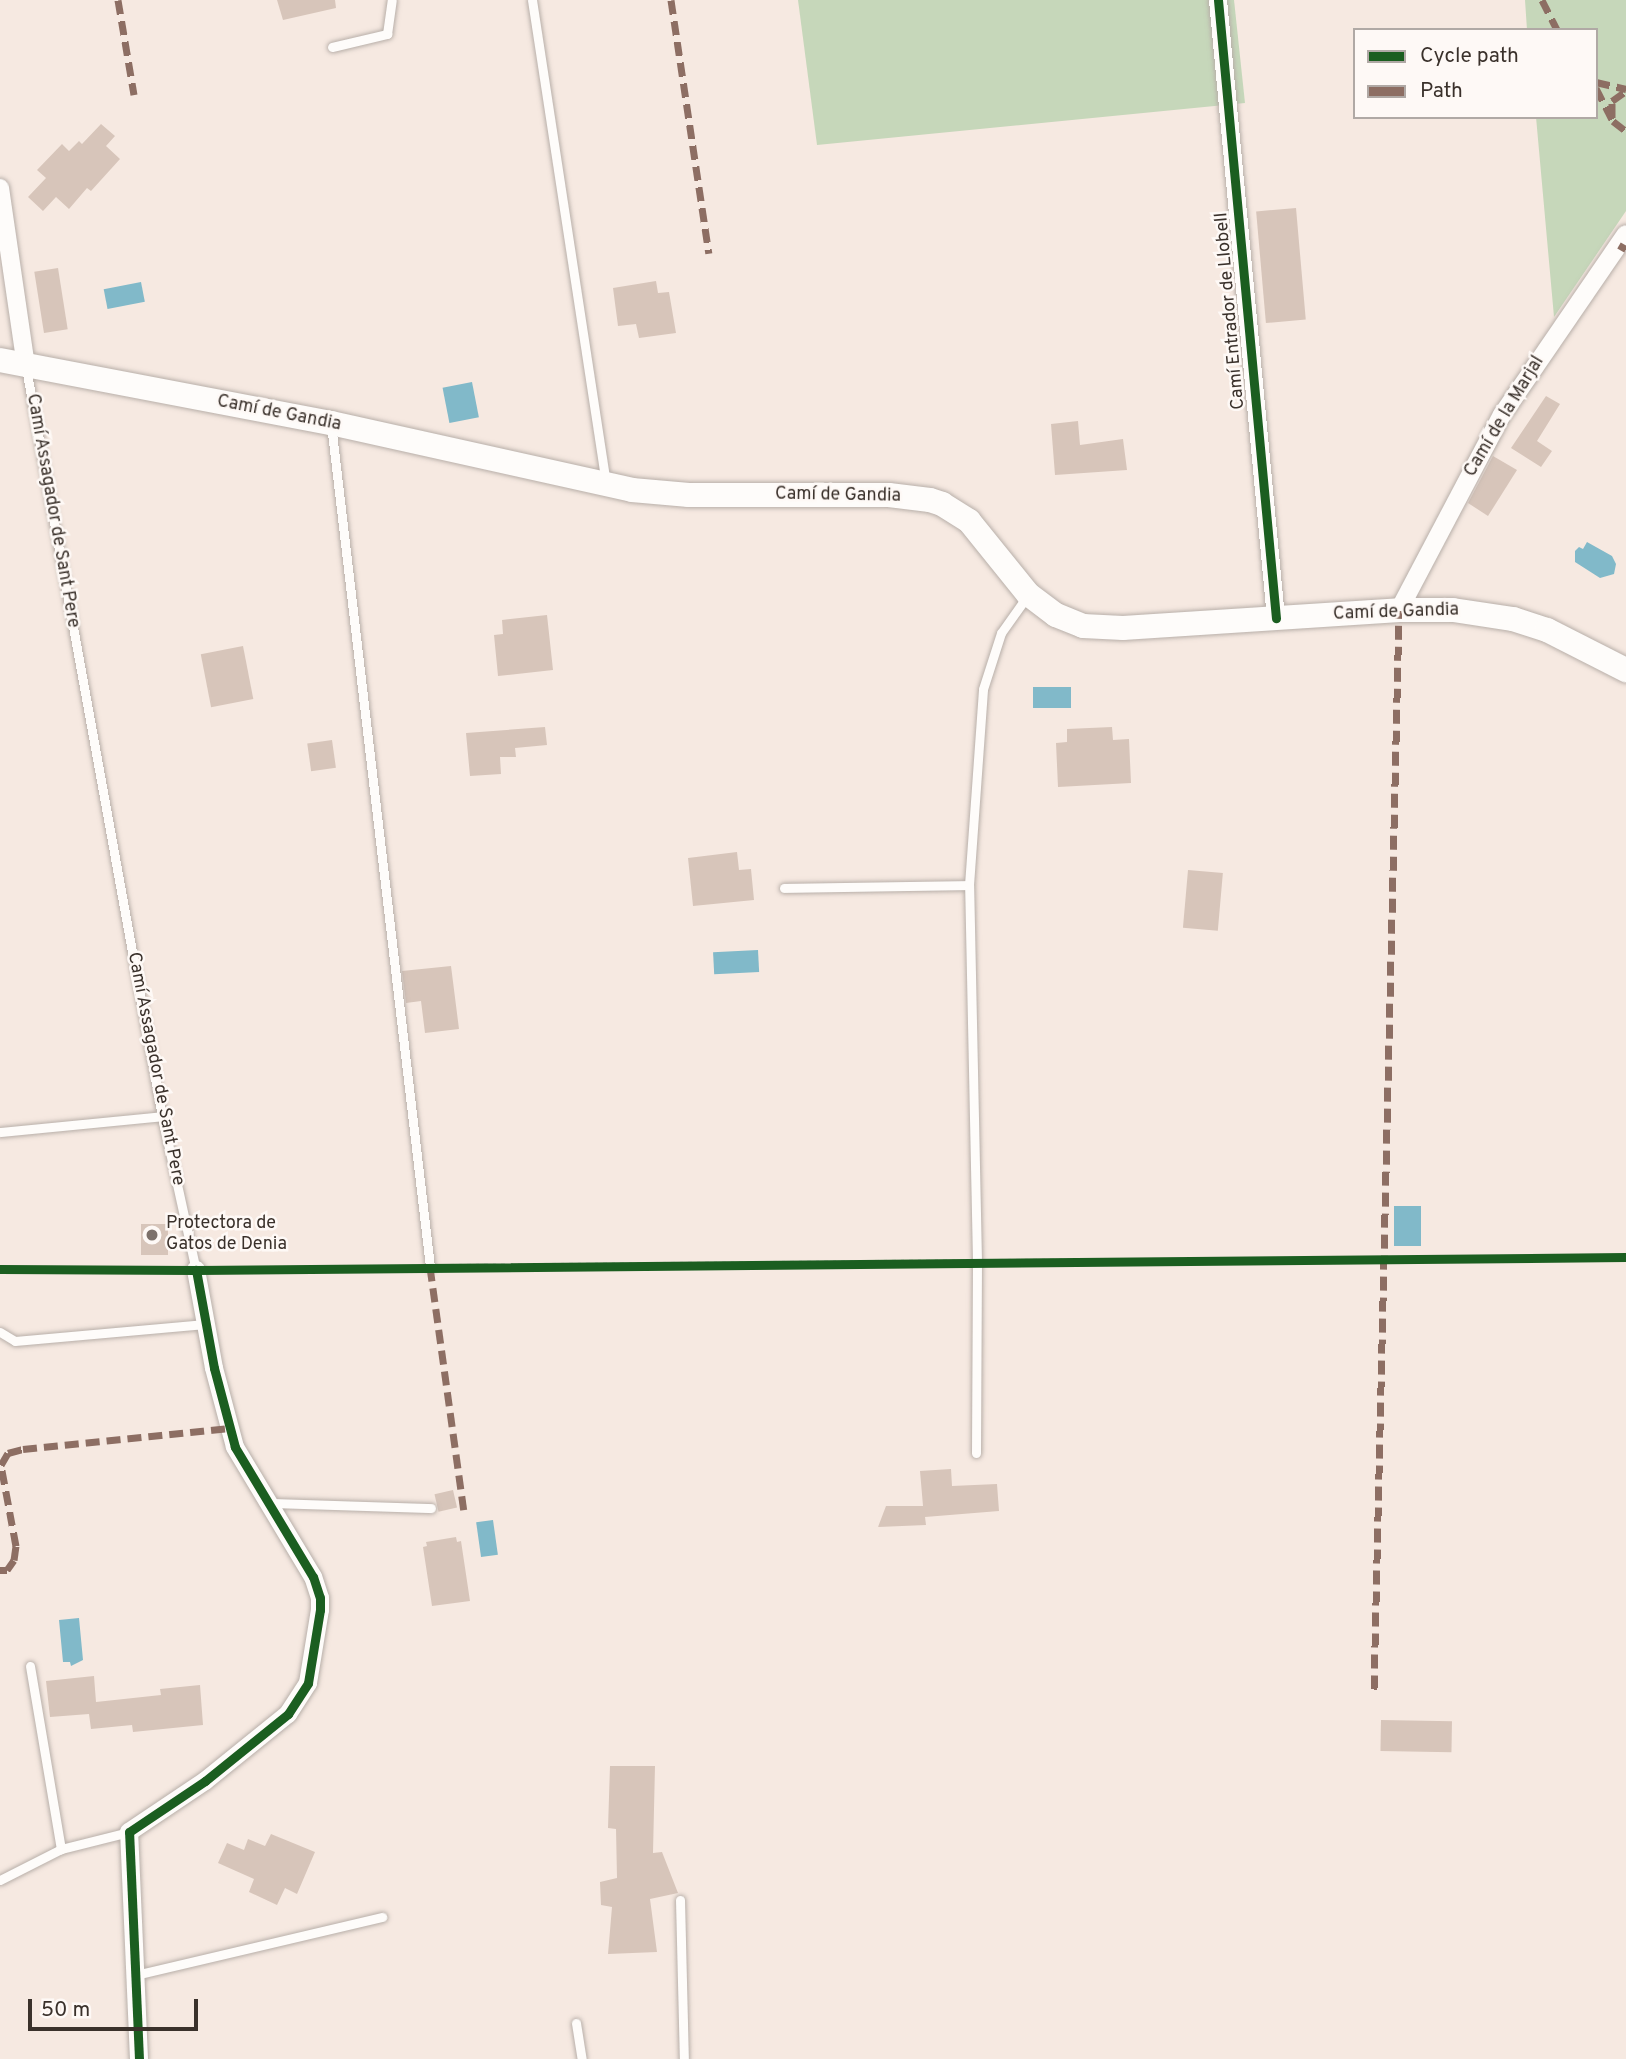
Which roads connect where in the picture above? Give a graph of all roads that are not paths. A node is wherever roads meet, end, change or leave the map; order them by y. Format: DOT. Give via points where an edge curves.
graph roads {
  1 [pos="392,0"];
  2 [pos="532,0"];
  3 [pos="1218,0"];
  4 [pos="332,47"];
  5 [pos="0,188"];
  6 [pos="1626,234"];
  7 [pos="0,360"];
  8 [pos="26,366"];
  9 [pos="331,424"];
  10 [pos="607,484"];
  11 [pos="1028,594"];
  12 [pos="1399,610"];
  13 [pos="1276,618"];
  14 [pos="1626,670"];
  15 [pos="970,885"];
  16 [pos="784,888"];
  17 [pos="162,1116"];
  18 [pos="0,1132"];
  19 [pos="430,1266"];
  20 [pos="196,1270"];
  21 [pos="205,1324"];
  22 [pos="0,1332"];
  23 [pos="976,1453"];
  24 [pos="269,1503"];
  25 [pos="431,1508"];
  26 [pos="30,1666"];
  27 [pos="129,1832"];
  28 [pos="61,1849"];
  29 [pos="0,1880"];
  30 [pos="681,1900"];
  31 [pos="382,1917"];
  32 [pos="135,1975"];
  33 [pos="576,2023"];
  34 [pos="139,2059"];
  35 [pos="582,2059"];
  36 [pos="684,2059"];
  1 -- 4 [label="lane" via="387,34"];
  2 -- 10 [label="lane"];
  3 -- 13 [label="street, Camí Entrador de Llobell"];
  5 -- 8 [label="street"];
  6 -- 12 [label="street, Camí de la Marjal" via="1516,391"];
  7 -- 8 [label="main road, Camí de Gandia"];
  8 -- 9 [label="main road, Camí de Gandia"];
  8 -- 17 [label="lane, Camí Assagador de Sant Pere"];
  9 -- 10 [label="main road, Camí de Gandia"];
  9 -- 19 [label="lane"];
  10 -- 11 [label="main road, Camí de Gandia" via="689,495 889,495 930,500 969,521"];
  11 -- 13 [label="main road, Camí de Gandia" via="1056,615 1097,628"];
  11 -- 15 [label="lane" via="1001,633 983,689"];
  12 -- 13 [label="main road, Camí de Gandia"];
  12 -- 14 [label="main road, Camí de Gandia" via="1453,610 1513,619 1548,630"];
  15 -- 16 [label="lane"];
  15 -- 23 [label="lane"];
  17 -- 18 [label="lane"];
  17 -- 20 [label="lane, Camí Assagador de Sant Pere"];
  20 -- 21 [label="street, Camí Assagador de Sant Pere"];
  21 -- 22 [label="lane" via="15,1340"];
  21 -- 24 [label="street, Camí Assagador de Sant Pere" via="235,1447"];
  24 -- 25 [label="lane"];
  24 -- 27 [label="street, Camí Assagador de Sant Pere" via="313,1577 320,1598 308,1683 288,1714 205,1781"];
  26 -- 28 [label="lane"];
  27 -- 28 [label="lane"];
  27 -- 32 [label="street"];
  28 -- 29 [label="lane"];
  30 -- 36 [label="lane"];
  31 -- 32 [label="lane"];
  32 -- 34 [label="street"];
  33 -- 35 [label="lane"];
}
